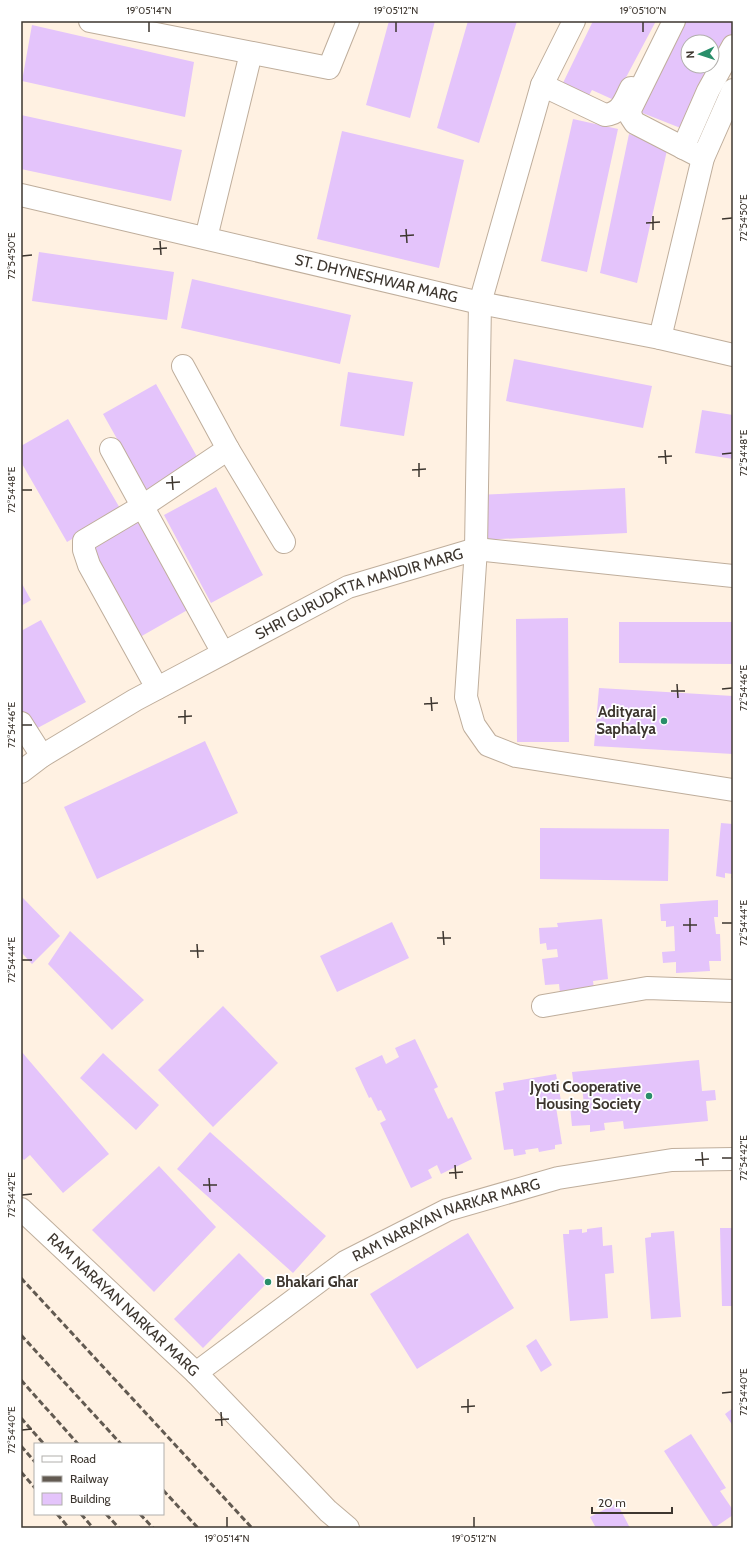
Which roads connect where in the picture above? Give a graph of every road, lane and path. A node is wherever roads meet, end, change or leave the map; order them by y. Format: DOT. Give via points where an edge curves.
graph roads {
  1 [pos="90,21"];
  2 [pos="348,21"];
  3 [pos="574,21"];
  4 [pos="590,21"];
  5 [pos="666,21"];
  6 [pos="674,21"];
  7 [pos="145,26"];
  8 [pos="733,46"];
  9 [pos="251,53"];
  10 [pos="548,88"];
  11 [pos="733,90"];
  12 [pos="684,148"];
  13 [pos="703,158"];
  14 [pos="21,195"];
  15 [pos="206,238"];
  16 [pos="480,303"];
  17 [pos="660,338"];
  18 [pos="733,355"];
  19 [pos="183,366"];
  20 [pos="111,449"];
  21 [pos="228,449"];
  22 [pos="143,506"];
  23 [pos="284,542"];
  24 [pos="476,549"];
  25 [pos="733,576"];
  26 [pos="223,653"];
  27 [pos="157,688"];
  28 [pos="21,723"];
  29 [pos="42,756"];
  30 [pos="21,772"];
  31 [pos="733,790"];
  32 [pos="733,991"];
  33 [pos="543,1006"];
  34 [pos="733,1160"];
  35 [pos="21,1209"];
  36 [pos="196,1373"];
  37 [pos="348,1528"];
  1 -- 7 [label="street"];
  2 -- 9 [label="street" via="329,68"];
  3 -- 10 [label="street"];
  4 -- 10 [label="street"];
  5 -- 10 [label="street" via="618,111 613,114 605,115"];
  6 -- 12 [label="street" via="630,110 635,123"];
  7 -- 9 [label="street"];
  8 -- 12 [label="street" via="708,91"];
  9 -- 15 [label="street"];
  10 -- 16 [label="street"];
  11 -- 13 [label="street"];
  12 -- 13 [label="street"];
  13 -- 17 [label="street"];
  14 -- 15 [label="street, ST. DHYNESHWAR MARG"];
  15 -- 16 [label="street, ST. DHYNESHWAR MARG"];
  16 -- 17 [label="street, ST. DHYNESHWAR MARG"];
  16 -- 24 [label="street"];
  17 -- 18 [label="street, ST. DHYNESHWAR MARG"];
  19 -- 21 [label="street"];
  20 -- 22 [label="street"];
  21 -- 22 [label="street"];
  21 -- 23 [label="street"];
  22 -- 26 [label="street"];
  22 -- 27 [label="street" via="84,542 84,550 89,565"];
  24 -- 25 [label="street, SHRI GURUDATTA MANDIR MARG"];
  24 -- 26 [label="street, SHRI GURUDATTA MANDIR MARG" via="348,587"];
  24 -- 31 [label="street" via="466,697 474,725 488,745 516,756"];
  26 -- 27 [label="street, SHRI GURUDATTA MANDIR MARG"];
  27 -- 29 [label="street, SHRI GURUDATTA MANDIR MARG"];
  28 -- 29 [label="street"];
  29 -- 30 [label="street, SHRI GURUDATTA MANDIR MARG"];
  32 -- 33 [label="street" via="647,988"];
  34 -- 36 [label="street, RAM NARAYAN NARKAR MARG" via="672,1160 558,1178 447,1210 345,1262"];
  35 -- 36 [label="street, RAM NARAYAN NARKAR MARG"];
  36 -- 37 [label="street" via="328,1511"];
}
